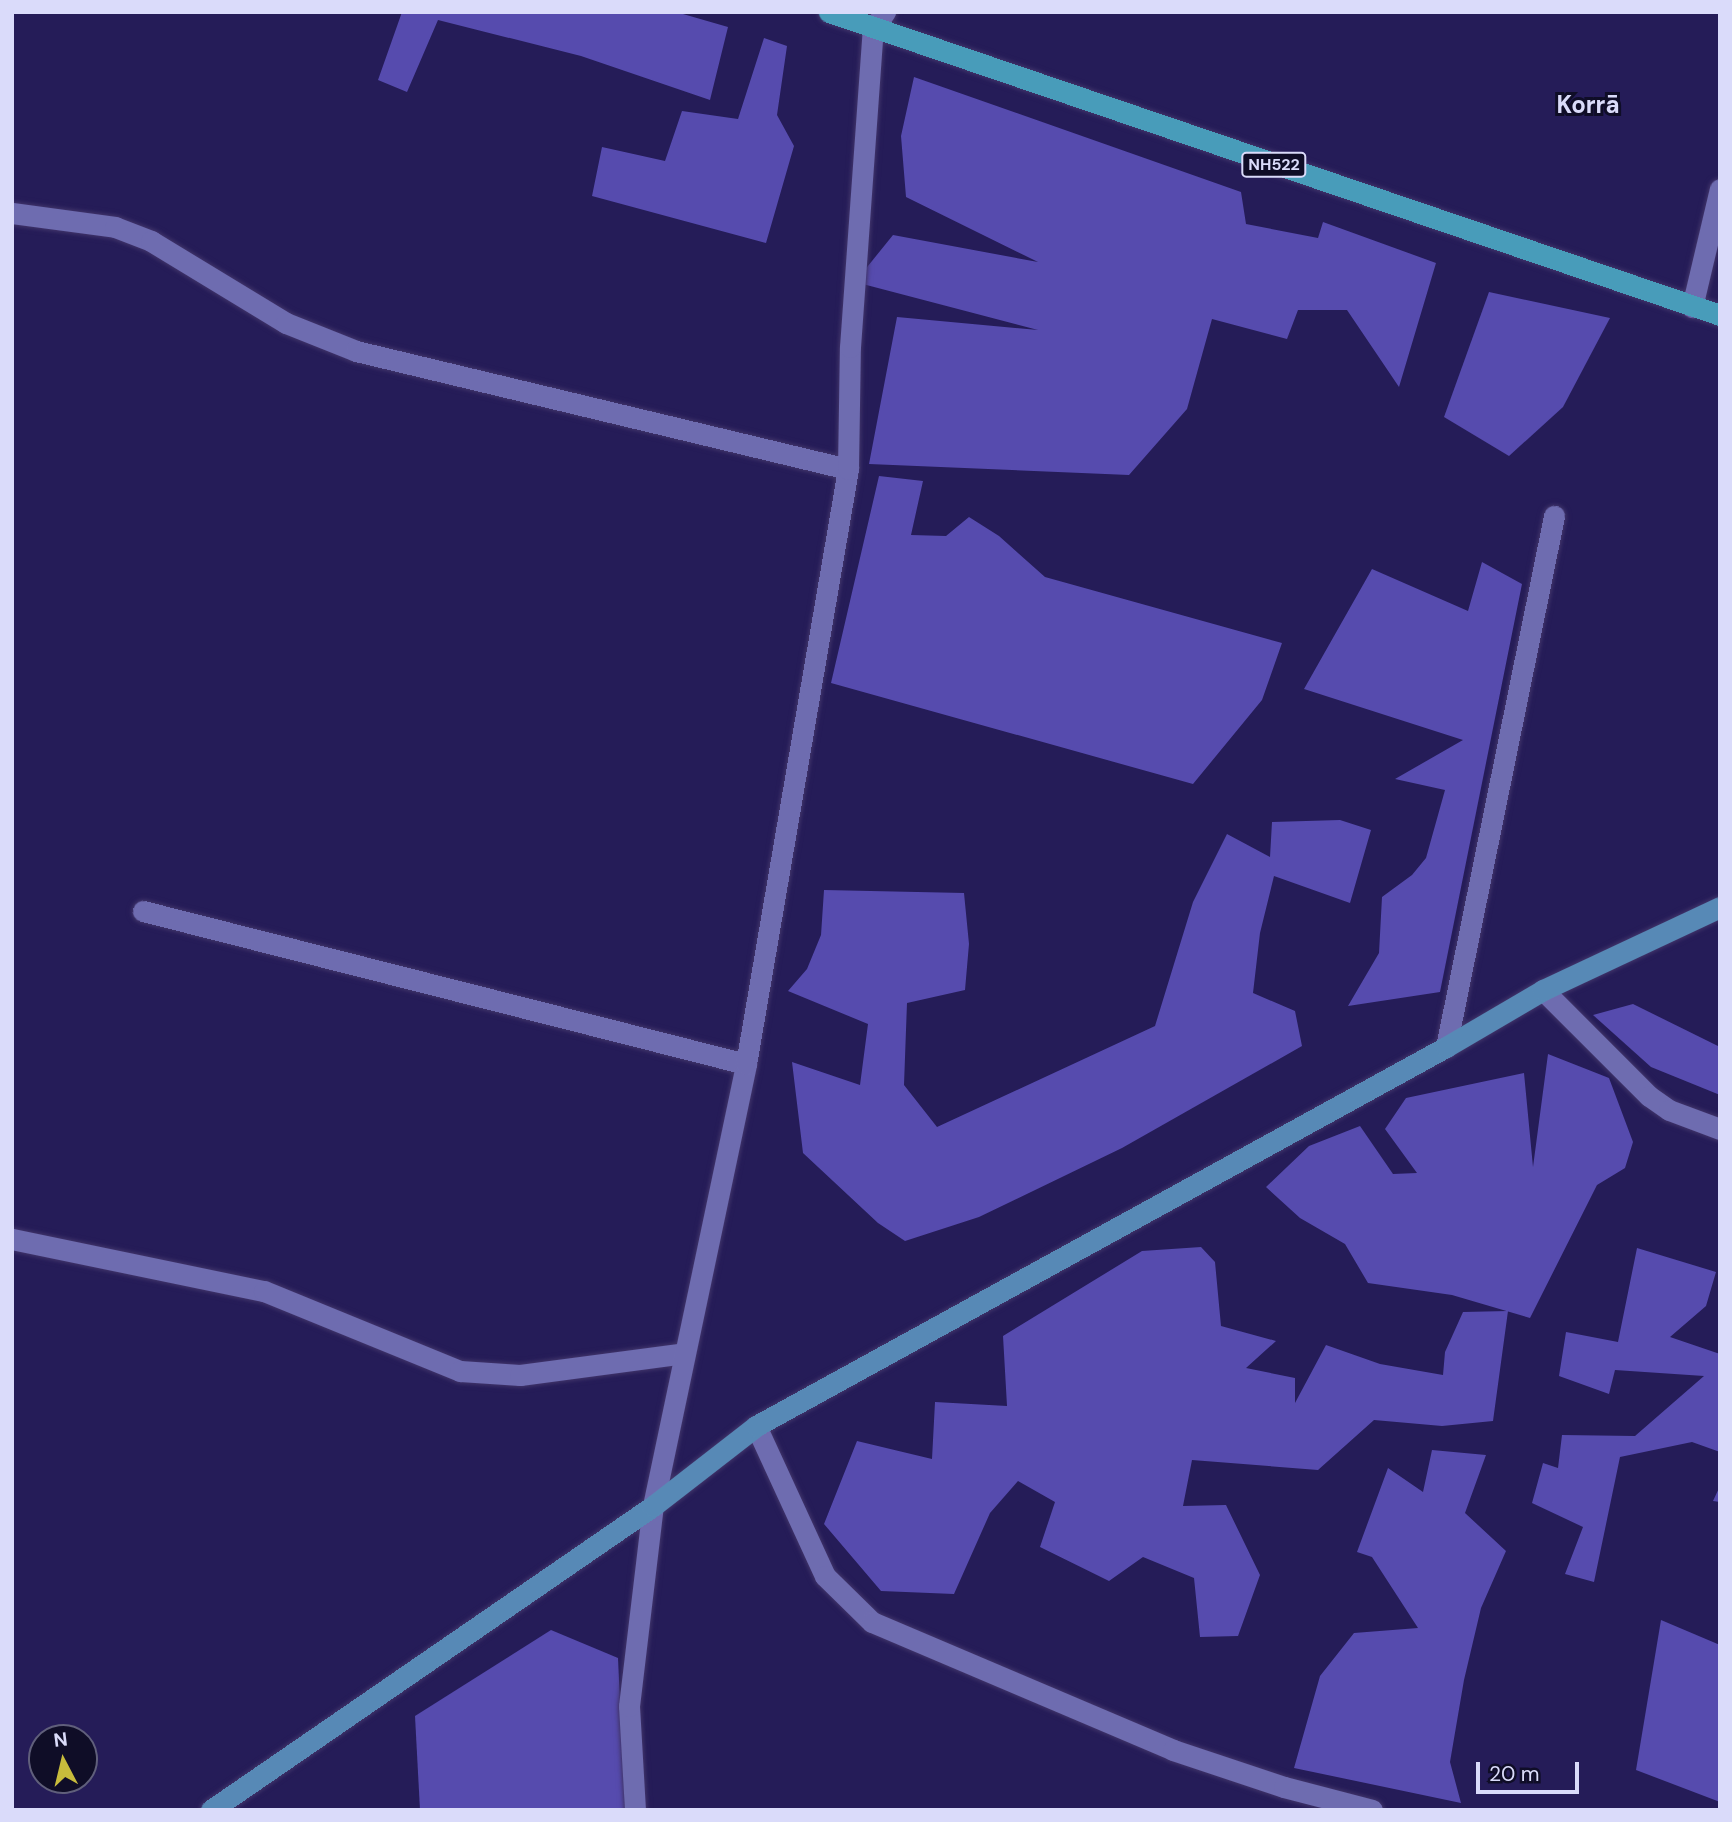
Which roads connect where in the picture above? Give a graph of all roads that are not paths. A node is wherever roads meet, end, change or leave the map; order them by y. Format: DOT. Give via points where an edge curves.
graph roads {
  1 [pos="829,12"];
  2 [pos="879,21"];
  3 [pos="1720,189"];
  4 [pos="12,214"];
  5 [pos="1692,307"];
  6 [pos="1720,315"];
  7 [pos="848,469"];
  8 [pos="1554,516"];
  9 [pos="1720,907"];
  10 [pos="143,911"];
  11 [pos="1543,990"];
  12 [pos="1446,1047"];
  13 [pos="746,1064"];
  14 [pos="1720,1129"];
  15 [pos="12,1239"];
  16 [pos="685,1353"];
  17 [pos="756,1426"];
  18 [pos="653,1506"];
  19 [pos="211,1810"];
  20 [pos="635,1810"];
  21 [pos="1373,1810"];
  1 -- 2 [label="highway, NH522"];
  2 -- 5 [label="highway, NH522"];
  2 -- 7 [label="street" via="850,346"];
  3 -- 5 [label="street"];
  4 -- 7 [label="street" via="115,227 151,241 286,323 356,351"];
  5 -- 6 [label="highway, NH522"];
  7 -- 13 [label="street"];
  8 -- 12 [label="street"];
  9 -- 11 [label="main road"];
  10 -- 13 [label="street"];
  11 -- 12 [label="main road"];
  11 -- 14 [label="street" via="1649,1096"];
  12 -- 17 [label="main road"];
  13 -- 16 [label="street"];
  15 -- 16 [label="street" via="264,1291 460,1371 520,1375"];
  16 -- 18 [label="street"];
  17 -- 18 [label="main road"];
  17 -- 21 [label="street" via="825,1576 872,1622 1173,1750 1284,1787"];
  18 -- 19 [label="main road"];
  18 -- 20 [label="street" via="630,1678"];
}
